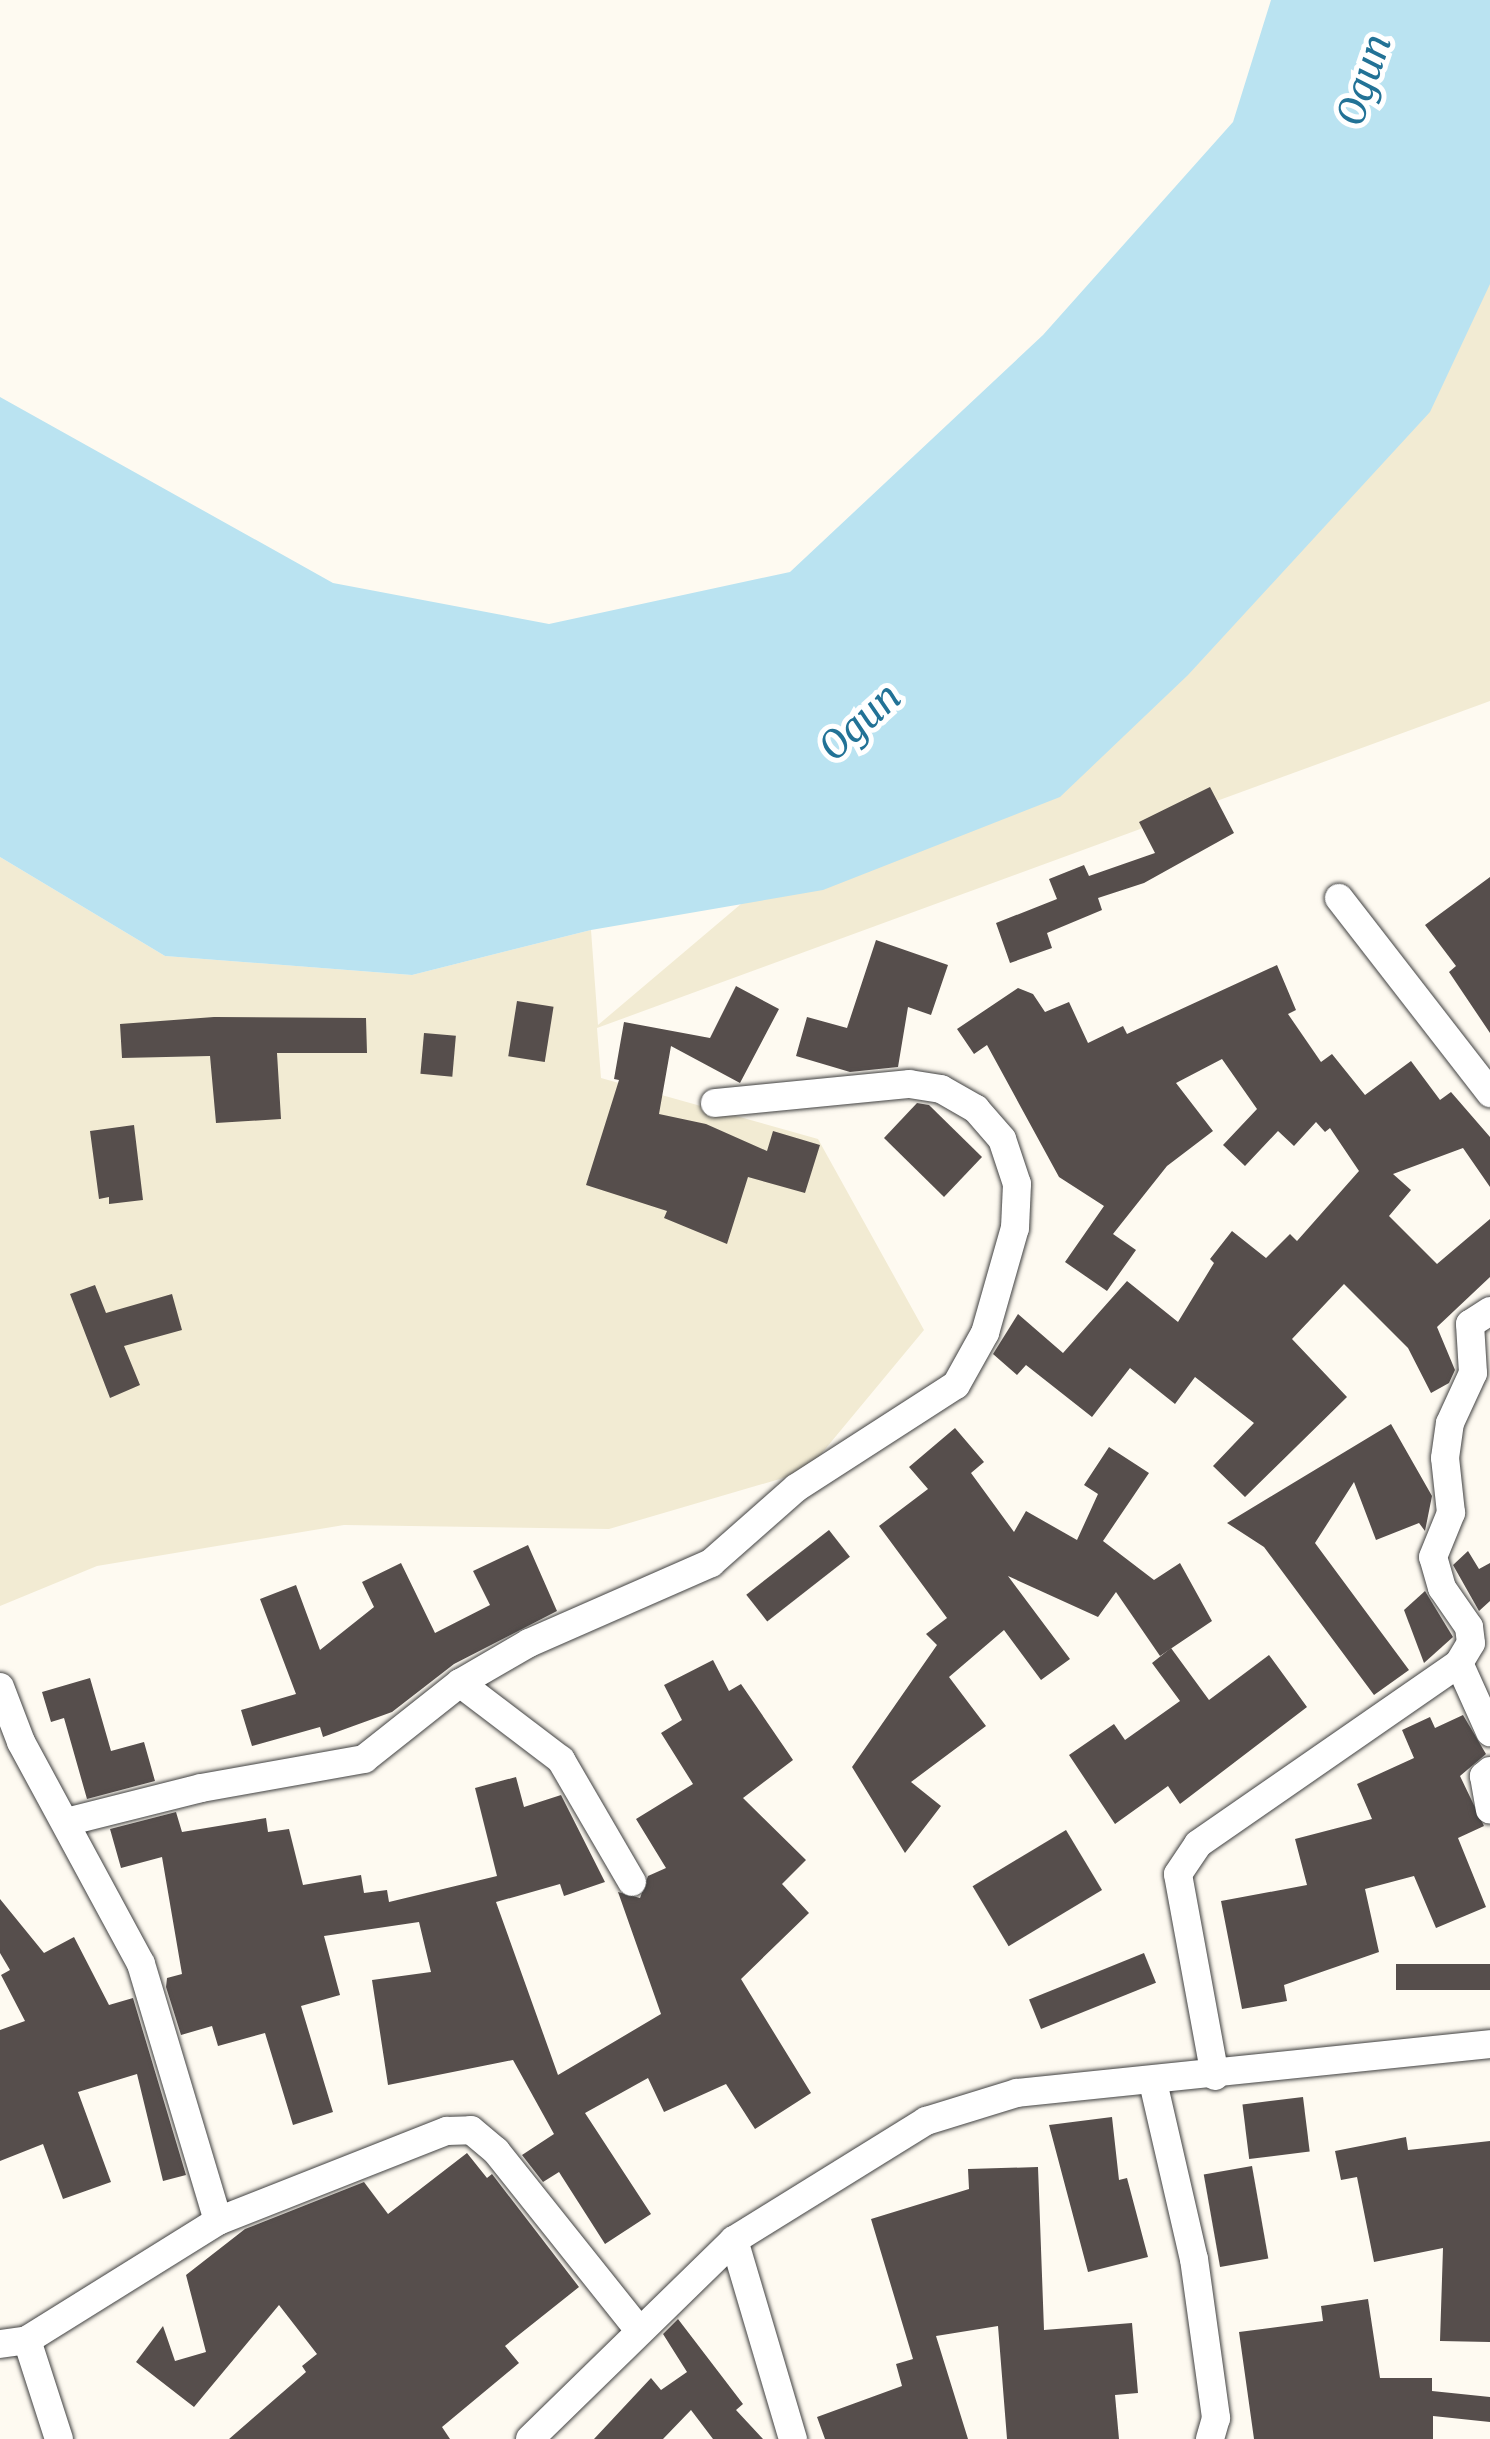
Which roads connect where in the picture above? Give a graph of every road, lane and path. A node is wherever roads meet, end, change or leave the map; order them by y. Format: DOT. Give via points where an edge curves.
graph roads {
  1 [pos="1339,898"];
  2 [pos="1490,1093"];
  3 [pos="715,1103"];
  4 [pos="1490,1311"];
  5 [pos="1459,1663"];
  6 [pos="460,1683"];
  7 [pos="0,1688"];
  8 [pos="1490,1732"];
  9 [pos="1490,1771"];
  10 [pos="1490,1809"];
  11 [pos="66,1822"];
  12 [pos="632,1882"];
  13 [pos="1490,2044"];
  14 [pos="1215,2076"];
  15 [pos="1153,2082"];
  16 [pos="218,2222"];
  17 [pos="734,2240"];
  18 [pos="638,2329"];
  19 [pos="14,2342"];
  20 [pos="59,2439"];
  21 [pos="530,2439"];
  22 [pos="793,2439"];
  23 [pos="1210,2439"];
  1 -- 2 [label="street"];
  3 -- 6 [label="street" via="909,1084 942,1089 976,1109 1002,1138 1017,1184 1015,1228 985,1334 956,1385 796,1488 711,1563 600,1608"];
  4 -- 5 [label="street" via="1470,1324 1473,1373 1450,1423 1445,1458 1451,1513 1433,1557 1442,1588 1470,1628"];
  5 -- 8 [label="street"];
  5 -- 14 [label="street" via="1186,1858 1180,1892"];
  6 -- 11 [label="street" via="364,1759 201,1788"];
  6 -- 12 [label="street" via="561,1760"];
  7 -- 11 [label="street" via="20,1742"];
  9 -- 10 [label="street" via="1484,1776"];
  11 -- 16 [label="street" via="154,1996"];
  13 -- 14 [label="street"];
  14 -- 15 [label="street"];
  15 -- 17 [label="street" via="1018,2093 926,2121"];
  15 -- 23 [label="street" via="1194,2259 1216,2418"];
  16 -- 18 [label="street" via="408,2142 471,2130 496,2151"];
  16 -- 19 [label="street"];
  17 -- 18 [label="street"];
  17 -- 22 [label="street"];
  18 -- 21 [label="street"];
  19 -- 20 [label="street"];
}
